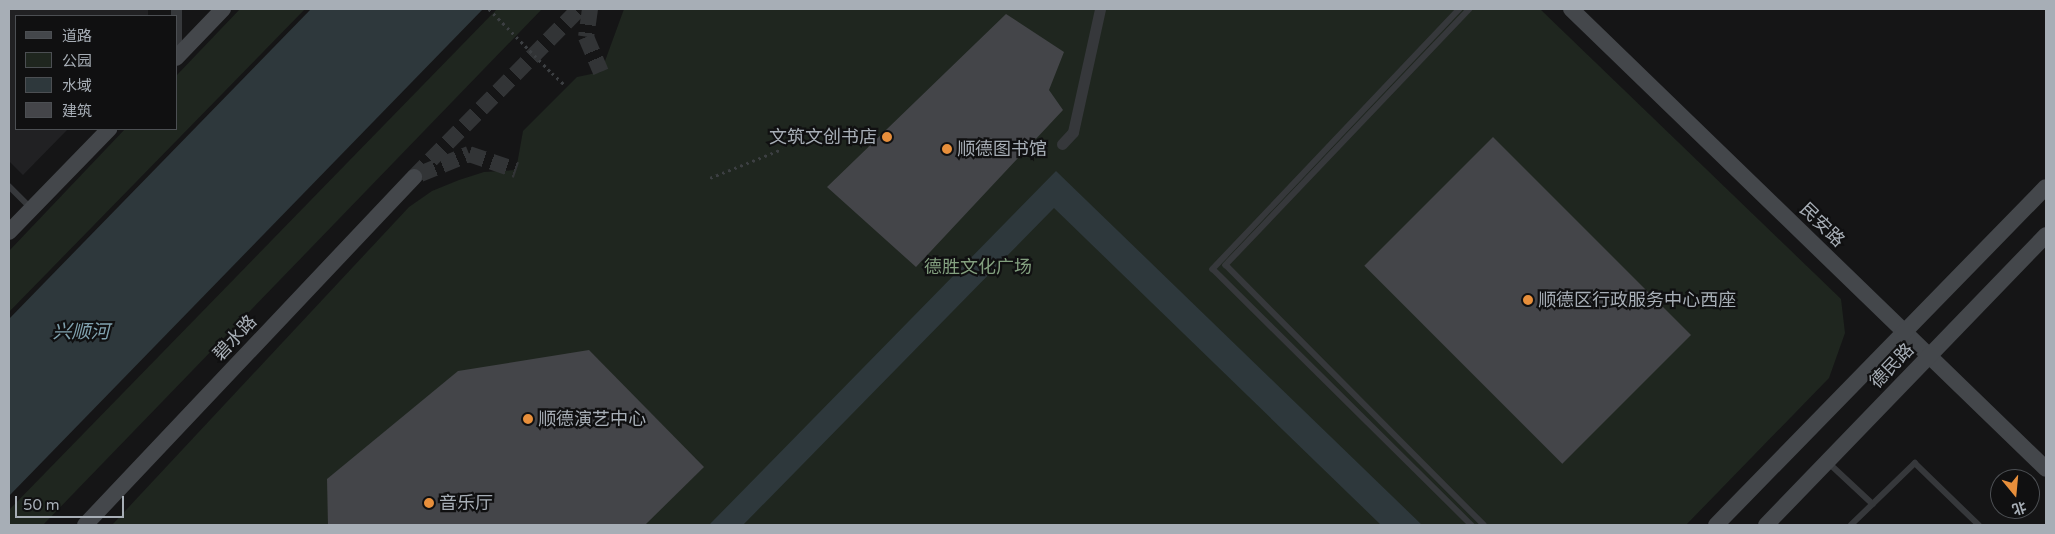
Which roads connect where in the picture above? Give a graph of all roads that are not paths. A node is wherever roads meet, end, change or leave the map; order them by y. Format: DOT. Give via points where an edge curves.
graph roads {
  1 [pos="224,9"];
  2 [pos="1100,9"];
  3 [pos="1460,9"];
  4 [pos="1470,9"];
  5 [pos="1571,9"];
  6 [pos="178,56"];
  7 [pos="107,130"];
  8 [pos="1062,144"];
  9 [pos="414,177"];
  10 [pos="9,186"];
  11 [pos="2046,187"];
  12 [pos="32,208"];
  13 [pos="9,232"];
  14 [pos="2046,235"];
  15 [pos="1905,333"];
  16 [pos="1930,356"];
  17 [pos="1828,462"];
  18 [pos="2046,469"];
  19 [pos="1873,504"];
  20 [pos="85,525"];
  21 [pos="1472,525"];
  22 [pos="1484,525"];
  23 [pos="1716,525"];
  24 [pos="1766,525"];
  25 [pos="1851,525"];
  26 [pos="1980,525"];
  1 -- 6 [label="main road"];
  2 -- 8 [label="street" via="1073,132"];
  3 -- 21 [label="lane" via="1213,269"];
  4 -- 22 [label="lane" via="1226,265"];
  5 -- 15 [label="main road, 民安路"];
  7 -- 12 [label="main road"];
  9 -- 20 [label="main road, 碧水路"];
  10 -- 12 [label="lane"];
  11 -- 15 [label="main road"];
  12 -- 13 [label="main road"];
  14 -- 16 [label="main road, 德民路"];
  15 -- 16 [label="main road, 民安路"];
  15 -- 23 [label="main road"];
  16 -- 17 [label="main road, 德民路"];
  16 -- 18 [label="main road, 民安路"];
  17 -- 19 [label="lane"];
  17 -- 24 [label="main road, 德民路"];
  19 -- 25 [label="lane"];
  19 -- 26 [label="lane" via="1915,463"];
}
